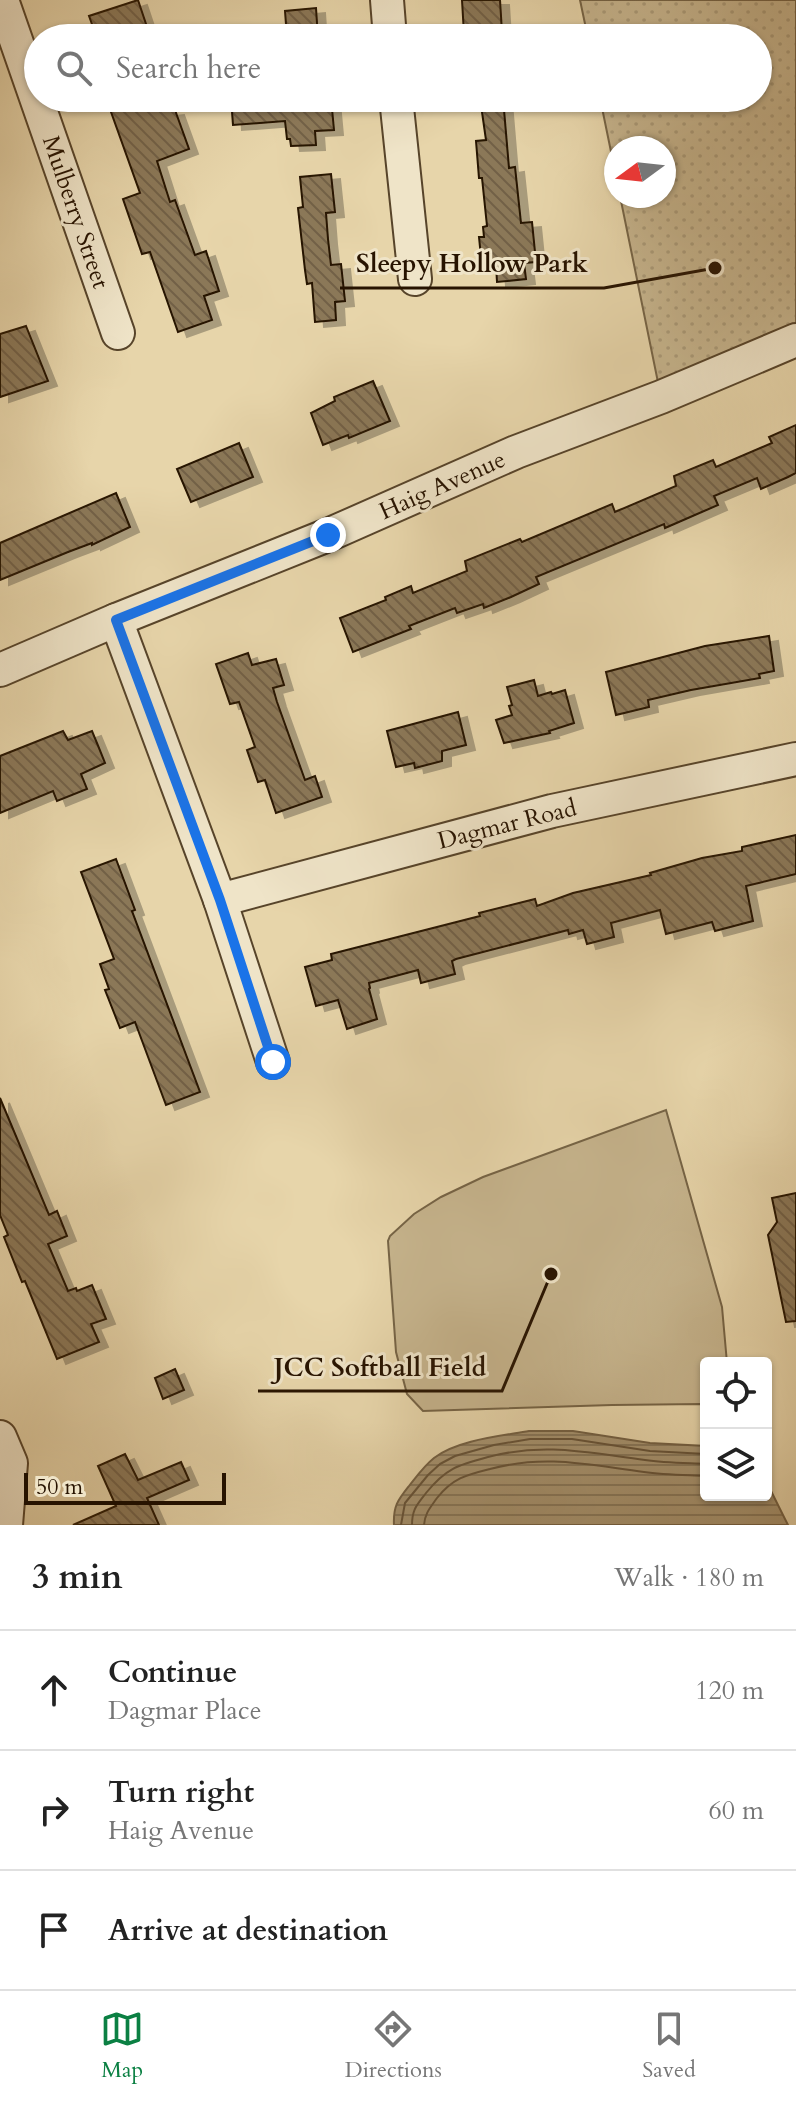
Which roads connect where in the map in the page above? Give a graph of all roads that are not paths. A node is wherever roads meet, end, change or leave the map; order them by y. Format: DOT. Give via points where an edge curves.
graph roads {
  1 [pos="2,0"];
  2 [pos="387,0"];
  3 [pos="389,24"];
  4 [pos="24,63"];
  5 [pos="41,112"];
  6 [pos="397,112"];
  7 [pos="415,279"];
  8 [pos="118,333"];
  9 [pos="796,340"];
  10 [pos="116,620"];
  11 [pos="0,670"];
  12 [pos="796,759"];
  13 [pos="220,900"];
  14 [pos="273,1062"];
  15 [pos="0,1437"];
  16 [pos="6,1525"];
  1 -- 4 [label="street, Mulberry Street"];
  2 -- 3 [label="street"];
  5 -- 8 [label="street, Mulberry Street"];
  6 -- 7 [label="street"];
  9 -- 10 [label="street, Haig Avenue"];
  10 -- 11 [label="street, Haig Avenue"];
  10 -- 13 [label="street"];
  12 -- 13 [label="street, Dagmar Road" via="552,811"];
  13 -- 14 [label="street"];
  15 -- 16 [label="street" via="11,1463"];
}
